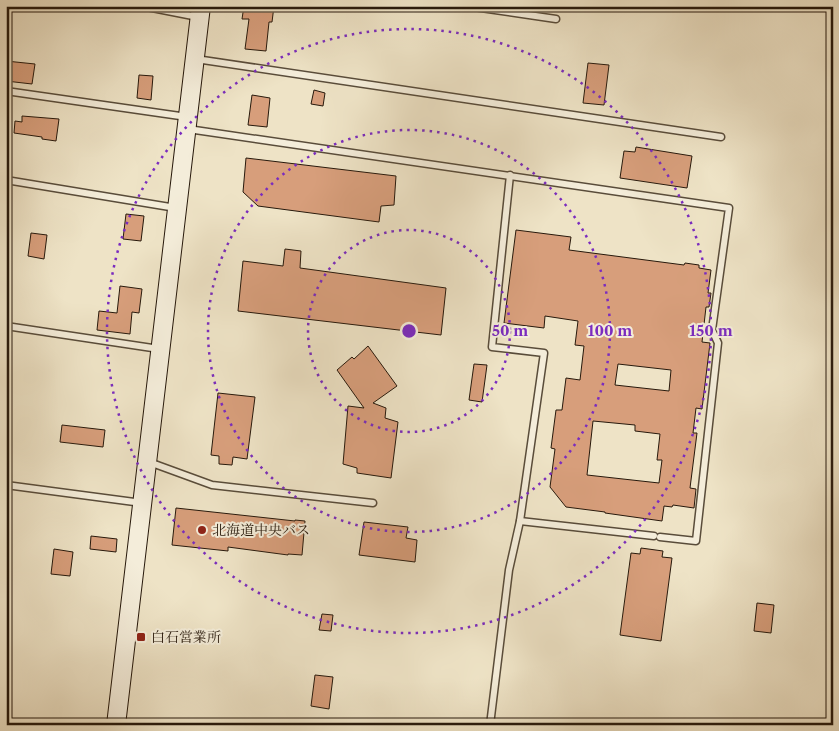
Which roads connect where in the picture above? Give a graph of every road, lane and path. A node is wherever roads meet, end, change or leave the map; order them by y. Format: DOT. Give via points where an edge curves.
graph roads {
  1 [pos="142,6"];
  2 [pos="467,6"];
  3 [pos="200,12"];
  4 [pos="556,19"];
  5 [pos="195,59"];
  6 [pos="6,91"];
  7 [pos="187,123"];
  8 [pos="721,137"];
  9 [pos="510,175"];
  10 [pos="6,180"];
  11 [pos="177,208"];
  12 [pos="6,326"];
  13 [pos="160,349"];
  14 [pos="148,462"];
  15 [pos="6,485"];
  16 [pos="143,503"];
  17 [pos="373,503"];
  18 [pos="520,521"];
  19 [pos="116,725"];
  20 [pos="490,725"];
  1 -- 3 [label="lane"];
  2 -- 4 [label="lane"];
  3 -- 5 [label="street"];
  5 -- 7 [label="street"];
  5 -- 8 [label="lane"];
  6 -- 7 [label="lane"];
  7 -- 9 [label="lane"];
  7 -- 11 [label="street"];
  9 -- 18 [label="lane" via="492,347 544,353"];
  9 -- 18 [label="lane" via="729,208 712,330 718,343 696,541"];
  10 -- 11 [label="lane"];
  11 -- 13 [label="street"];
  12 -- 13 [label="lane"];
  13 -- 14 [label="street"];
  14 -- 16 [label="street"];
  14 -- 17 [label="lane" via="212,485"];
  15 -- 16 [label="lane"];
  16 -- 19 [label="street"];
  18 -- 20 [label="lane" via="509,570"];
}
